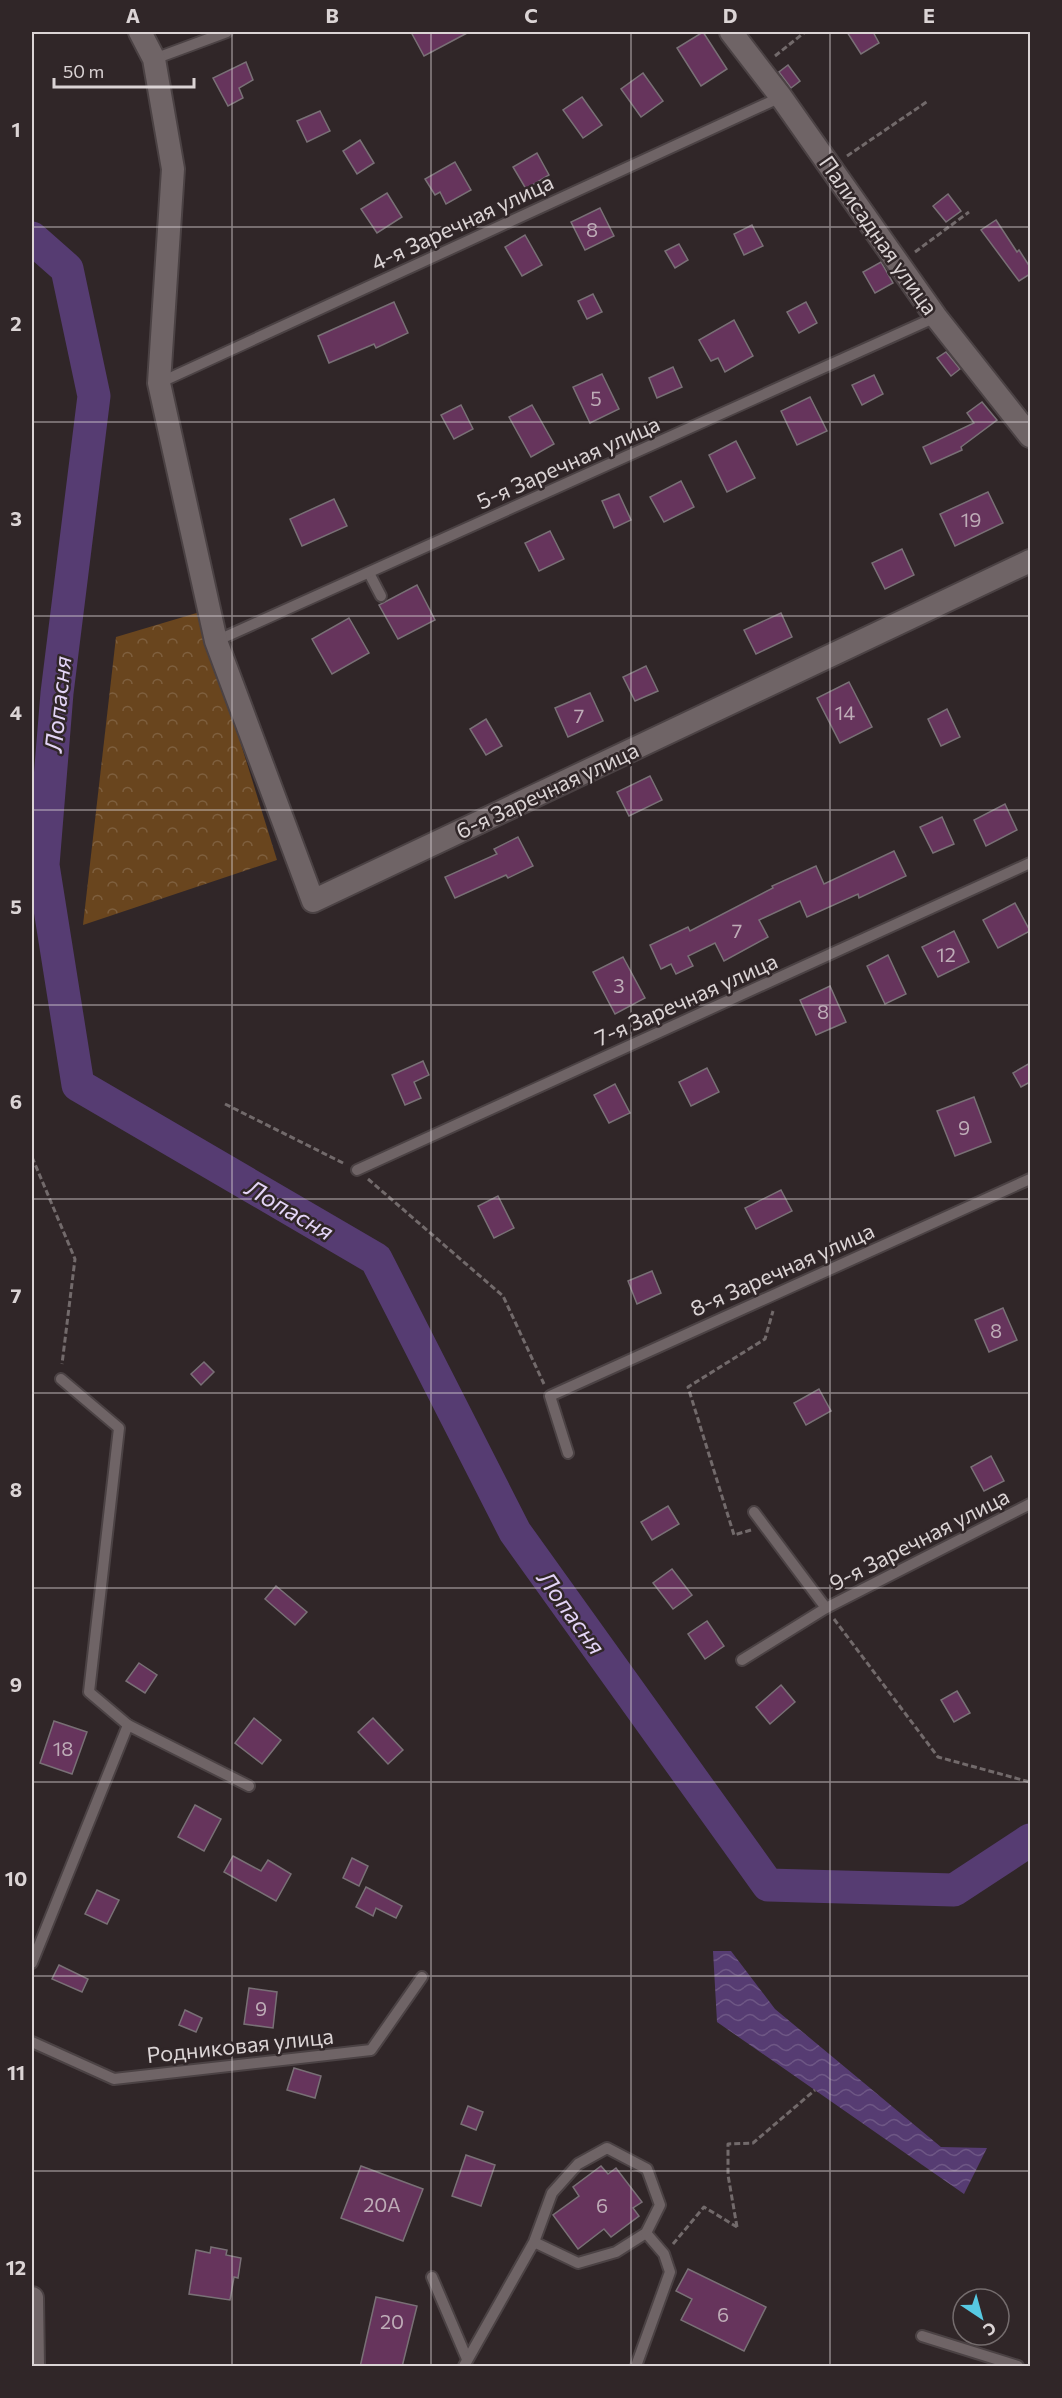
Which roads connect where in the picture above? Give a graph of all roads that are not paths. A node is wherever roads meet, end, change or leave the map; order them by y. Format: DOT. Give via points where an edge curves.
graph roads {
  1 [pos="140,32"];
  2 [pos="226,32"];
  3 [pos="731,32"];
  4 [pos="153,59"];
  5 [pos="781,97"];
  6 [pos="936,317"];
  7 [pos="159,383"];
  8 [pos="1030,436"];
  9 [pos="1030,561"];
  10 [pos="369,573"];
  11 [pos="381,596"];
  12 [pos="216,641"];
  13 [pos="1030,863"];
  14 [pos="357,1170"];
  15 [pos="1030,1179"];
  16 [pos="61,1379"];
  17 [pos="568,1454"];
  18 [pos="1030,1504"];
  19 [pos="754,1512"];
  20 [pos="826,1608"];
  21 [pos="741,1660"];
  22 [pos="128,1725"];
  23 [pos="249,1786"];
  24 [pos="32,1963"];
  25 [pos="422,1977"];
  26 [pos="32,2042"];
  27 [pos="646,2233"];
  28 [pos="534,2242"];
  29 [pos="432,2277"];
  30 [pos="32,2298"];
  31 [pos="922,2336"];
  32 [pos="466,2363"];
  33 [pos="33,2367"];
  34 [pos="636,2367"];
  35 [pos="1018,2367"];
  1 -- 4 [label="street"];
  2 -- 4 [label="lane"];
  3 -- 5 [label="street, Палисадная улица"];
  4 -- 7 [label="street" via="173,169"];
  5 -- 6 [label="street, Палисадная улица"];
  5 -- 7 [label="lane, 4-я Заречная улица"];
  6 -- 8 [label="street, Палисадная улица"];
  6 -- 10 [label="lane, 5-я Заречная улица"];
  7 -- 12 [label="street"];
  9 -- 12 [label="street, 6-я Заречная улица" via="313,901"];
  10 -- 11 [label="lane"];
  10 -- 12 [label="lane, 5-я Заречная улица"];
  13 -- 14 [label="lane, 7-я Заречная улица"];
  15 -- 17 [label="lane, 8-я Заречная улица" via="549,1396"];
  16 -- 22 [label="lane" via="119,1428 89,1692"];
  18 -- 20 [label="lane, 9-я Заречная улица"];
  19 -- 20 [label="lane"];
  20 -- 21 [label="lane, 9-я Заречная улица"];
  22 -- 23 [label="lane"];
  22 -- 24 [label="lane"];
  25 -- 26 [label="lane, Родниковая улица" via="370,2050 114,2079"];
  27 -- 28 [label="lane" via="616,2252 578,2262"];
  27 -- 28 [label="lane" via="660,2205 647,2169 607,2148 578,2164 552,2193"];
  27 -- 34 [label="lane" via="664,2254 670,2272"];
  28 -- 32 [label="lane"];
  29 -- 32 [label="lane"];
  30 -- 33 [label="street"];
  31 -- 35 [label="lane"];
}
